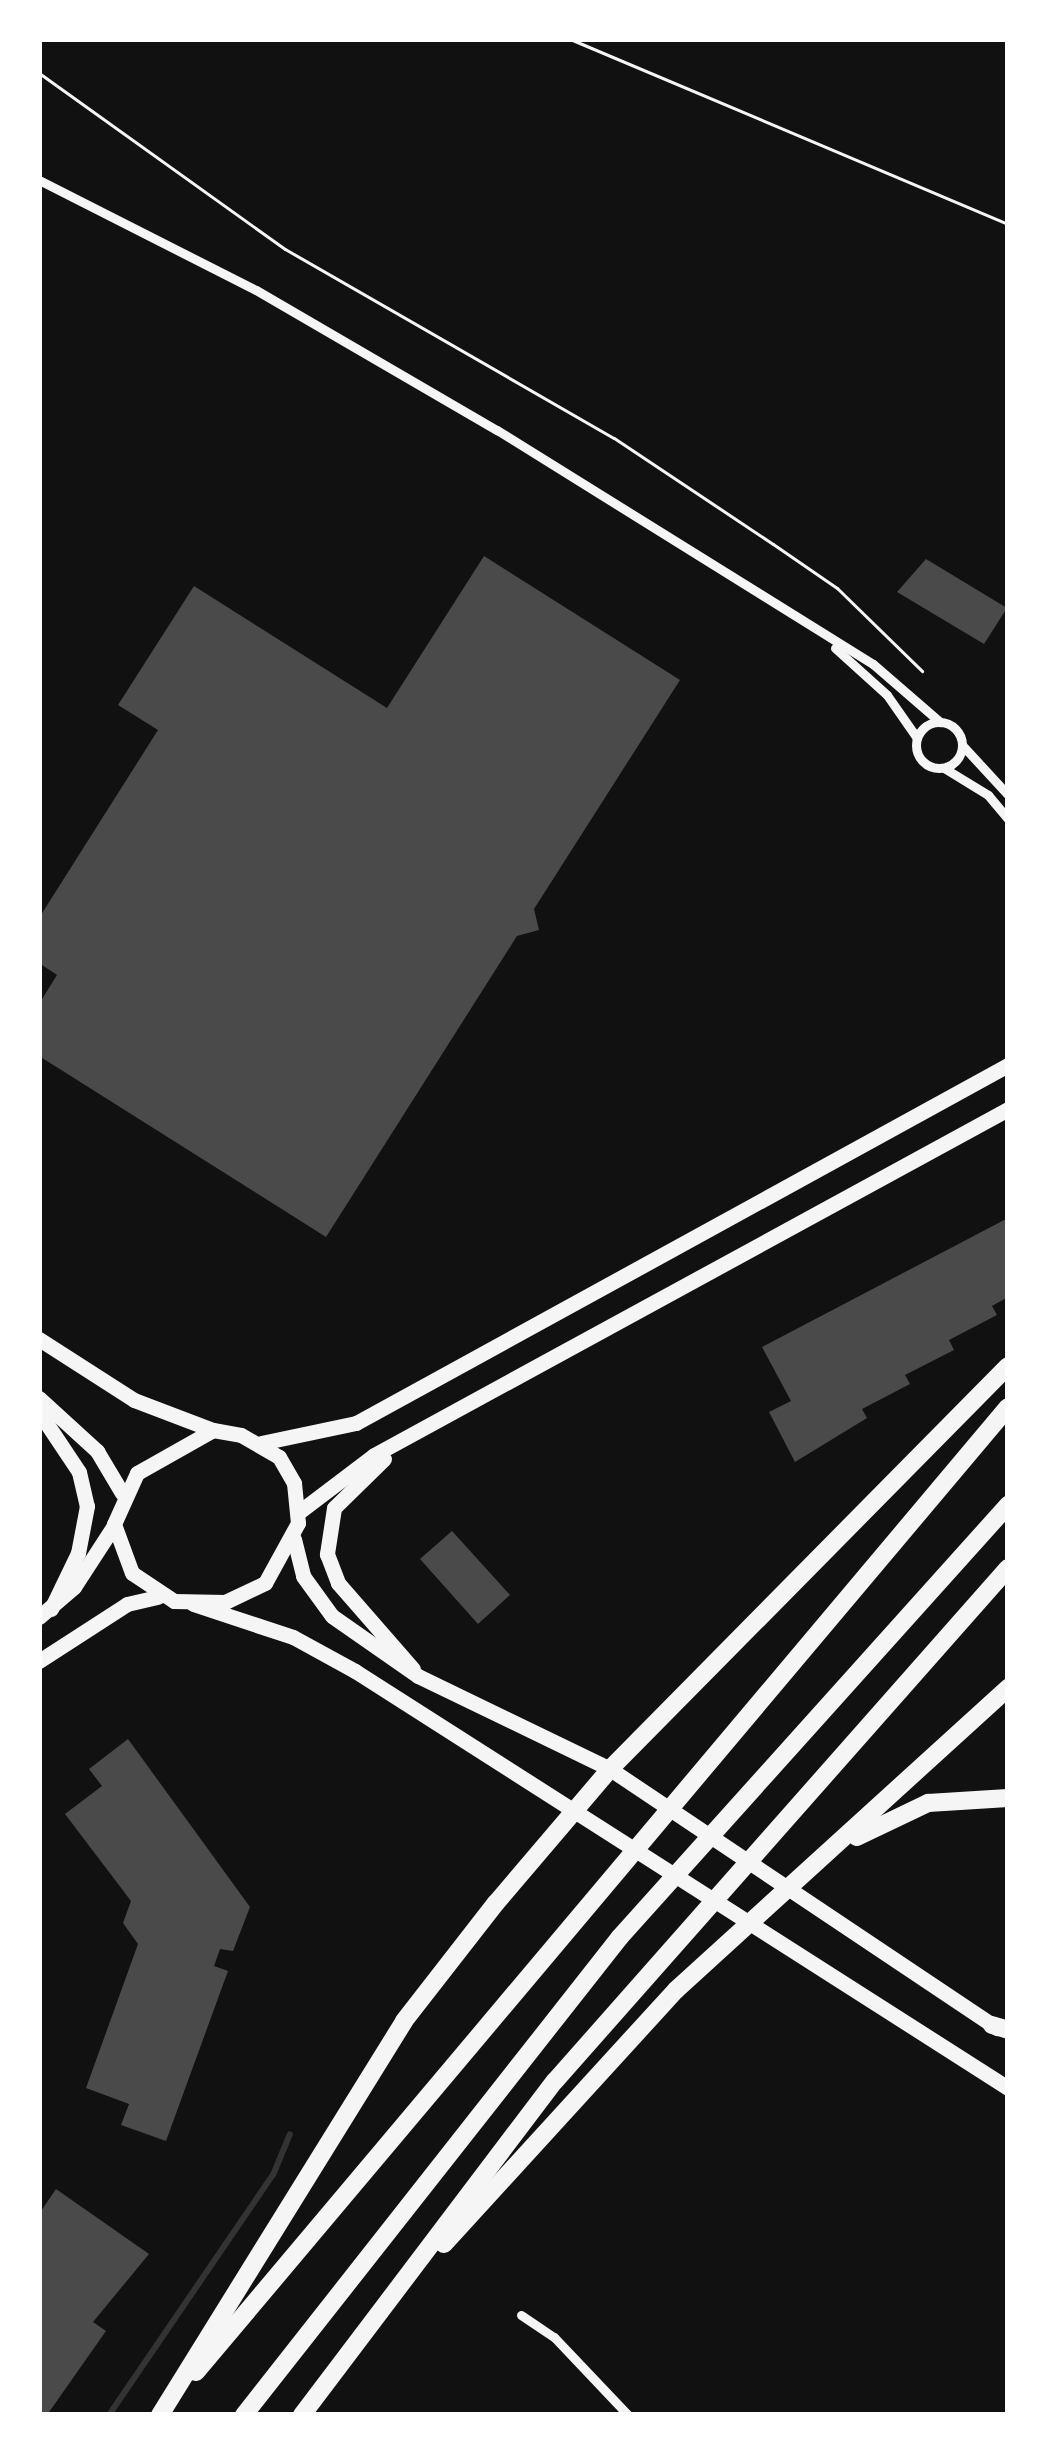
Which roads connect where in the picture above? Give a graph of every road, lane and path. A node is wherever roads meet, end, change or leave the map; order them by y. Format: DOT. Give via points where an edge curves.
graph roads {
  1 [pos="570,39"];
  2 [pos="39,74"];
  3 [pos="39,179"];
  4 [pos="1008,224"];
  5 [pos="821,637"];
  6 [pos="922,671"];
  7 [pos="940,722"];
  8 [pos="917,738"];
  9 [pos="963,746"];
  10 [pos="944,768"];
  11 [pos="1008,795"];
  12 [pos="1008,819"];
  13 [pos="1008,1065"];
  14 [pos="1008,1109"];
  15 [pos="39,1339"];
  16 [pos="1008,1366"];
  17 [pos="39,1398"];
  18 [pos="1008,1407"];
  19 [pos="39,1412"];
  20 [pos="213,1430"];
  21 [pos="261,1443"];
  22 [pos="398,1444"];
  23 [pos="122,1492"];
  24 [pos="1008,1505"];
  25 [pos="299,1512"];
  26 [pos="114,1524"];
  27 [pos="294,1538"];
  28 [pos="1008,1568"];
  29 [pos="158,1597"];
  30 [pos="193,1604"];
  31 [pos="45,1613"];
  32 [pos="39,1661"];
  33 [pos="418,1676"];
  34 [pos="1008,1688"];
  35 [pos="610,1769"];
  36 [pos="1008,1798"];
  37 [pos="577,1810"];
  38 [pos="822,1858"];
  39 [pos="1003,2030"];
  40 [pos="1008,2088"];
  41 [pos="521,2314"];
  42 [pos="325,2384"];
  43 [pos="160,2415"];
  44 [pos="244,2415"];
  45 [pos="302,2415"];
  46 [pos="628,2415"];
  1 -- 4 [label="path"];
  2 -- 6 [label="path" via="284,249 614,438 789,555 837,588"];
  3 -- 5 [label="street" via="363,350"];
  5 -- 7 [label="street" via="873,664"];
  5 -- 8 [label="street" via="887,695"];
  7 -- 8 [label="street"];
  7 -- 9 [label="street" via="957,730"];
  8 -- 10 [label="street" via="920,758"];
  9 -- 10 [label="street"];
  9 -- 11 [label="street"];
  10 -- 12 [label="street" via="988,795"];
  13 -- 21 [label="main road" via="356,1423"];
  14 -- 22 [label="main road"];
  15 -- 20 [label="main road" via="134,1400"];
  16 -- 35 [label="highway"];
  17 -- 23 [label="main road" via="97,1450"];
  18 -- 43 [label="highway"];
  19 -- 31 [label="main road" via="79,1472 87,1506 78,1553"];
  20 -- 21 [label="main road"];
  20 -- 23 [label="main road" via="152,1459"];
  21 -- 25 [label="main road" via="287,1470"];
  22 -- 25 [label="main road"];
  22 -- 33 [label="main road" via="334,1508 326,1541 338,1583 397,1642"];
  23 -- 26 [label="main road"];
  24 -- 44 [label="highway" via="620,1936"];
  25 -- 27 [label="main road"];
  26 -- 29 [label="main road" via="121,1557"];
  26 -- 31 [label="main road"];
  27 -- 30 [label="main road" via="265,1583 225,1602"];
  27 -- 33 [label="main road" via="320,1604"];
  28 -- 42 [label="highway" via="555,2081"];
  29 -- 30 [label="main road"];
  29 -- 32 [label="main road" via="128,1604"];
  30 -- 37 [label="main road" via="322,1652"];
  33 -- 35 [label="main road"];
  34 -- 38 [label="highway"];
  35 -- 37 [label="highway"];
  35 -- 39 [label="main road"];
  36 -- 38 [label="highway" via="928,1803"];
  37 -- 40 [label="main road"];
  37 -- 43 [label="highway" via="404,2021"];
  38 -- 42 [label="highway" via="702,1965 555,2117"];
  41 -- 46 [label="street"];
  42 -- 45 [label="highway"];
}
